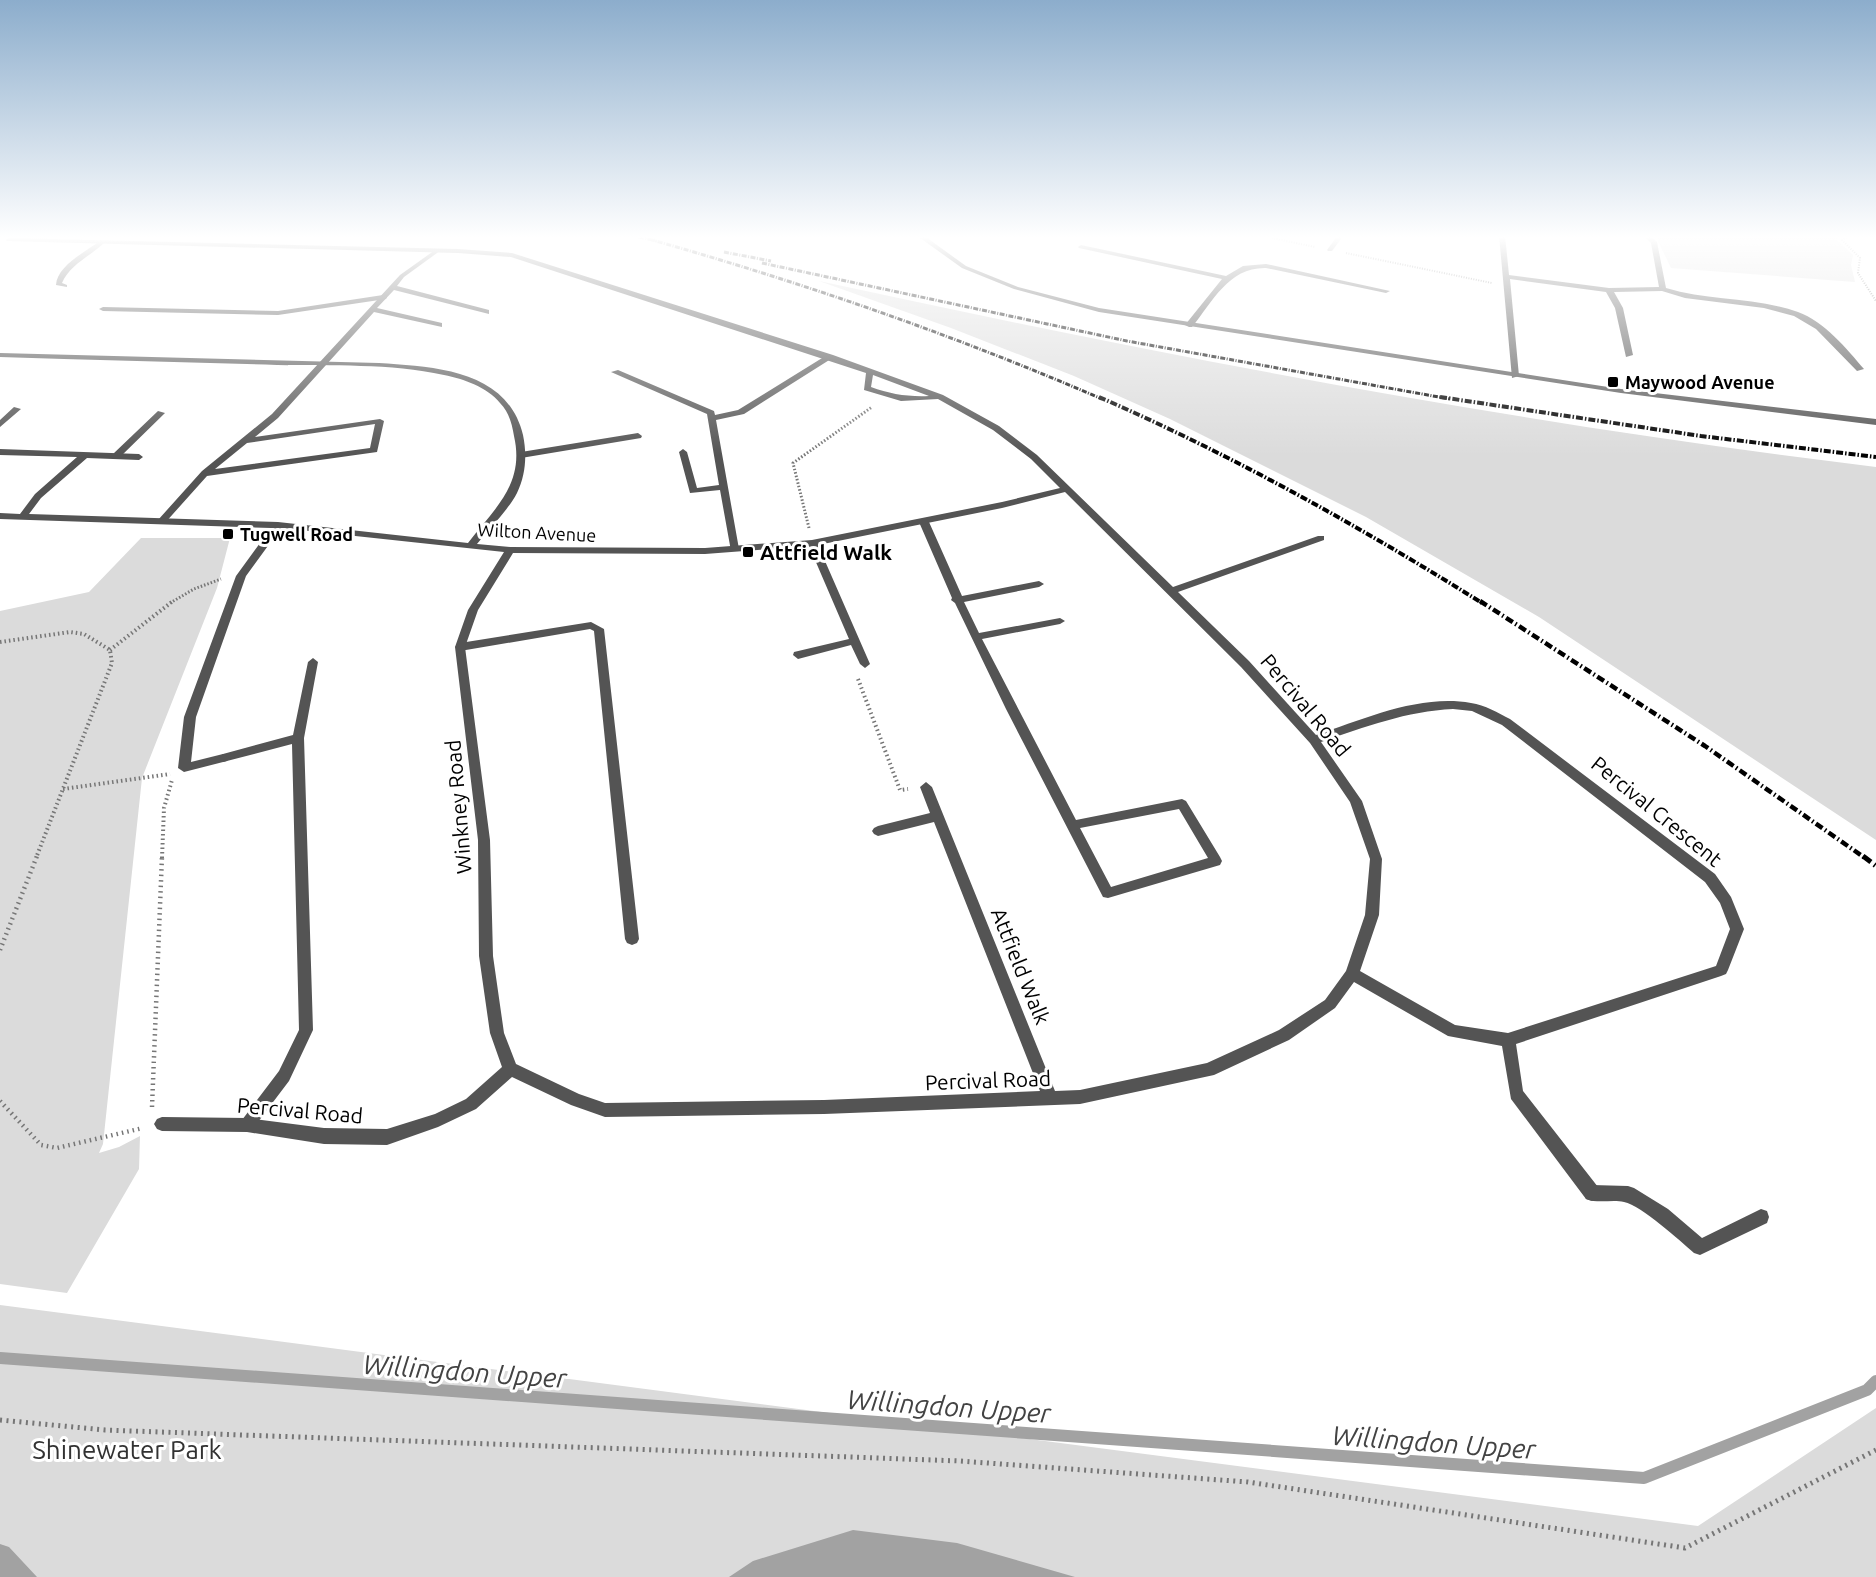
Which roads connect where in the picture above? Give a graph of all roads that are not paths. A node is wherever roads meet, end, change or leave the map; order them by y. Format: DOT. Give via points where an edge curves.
graph roads {
  1 [pos="103,309"];
  2 [pos="307,309"];
  3 [pos="372,309"];
  4 [pos="473,309"];
  5 [pos="680,309"];
  6 [pos="1094,309"];
  7 [pos="1202,309"];
  8 [pos="1510,309"];
  9 [pos="1619,309"];
  10 [pos="1775,309"];
  11 [pos="486,312"];
  12 [pos="439,325"];
  13 [pos="1189,325"];
  14 [pos="0,355"];
  15 [pos="1629,355"];
  16 [pos="830,357"];
  17 [pos="324,365"];
  18 [pos="1860,369"];
  19 [pos="615,372"];
  20 [pos="870,372"];
  21 [pos="1515,376"];
  22 [pos="940,397"];
  23 [pos="17,409"];
  24 [pos="161,413"];
  25 [pos="711,418"];
  26 [pos="1876,422"];
  27 [pos="0,424"];
  28 [pos="638,436"];
  29 [pos="244,441"];
  30 [pos="0,452"];
  31 [pos="683,452"];
  32 [pos="85,455"];
  33 [pos="521,455"];
  34 [pos="116,456"];
  35 [pos="140,457"];
  36 [pos="205,473"];
  37 [pos="723,487"];
  38 [pos="1066,489"];
  39 [pos="0,516"];
  40 [pos="22,517"];
  41 [pos="160,522"];
  42 [pos="924,522"];
  43 [pos="278,525"];
  44 [pos="1321,538"];
  45 [pos="812,543"];
  46 [pos="471,545"];
  47 [pos="734,549"];
  48 [pos="510,550"];
  49 [pos="1039,584"];
  50 [pos="1172,591"];
  51 [pos="956,600"];
  52 [pos="1060,621"];
  53 [pos="976,638"];
  54 [pos="854,641"];
  55 [pos="460,647"];
  56 [pos="798,655"];
  57 [pos="313,662"];
  58 [pos="865,664"];
  59 [pos="298,738"];
  60 [pos="1314,740"];
  61 [pos="926,787"];
  62 [pos="938,816"];
  63 [pos="1073,825"];
  64 [pos="878,831"];
  65 [pos="632,939"];
  66 [pos="1352,974"];
  67 [pos="1508,1040"];
  68 [pos="510,1069"];
  69 [pos="1051,1099"];
  70 [pos="157,1125"];
  71 [pos="247,1125"];
  72 [pos="1761,1217"];
  1 -- 2 [label="street" via="278,313"];
  3 -- 12 [label="street"];
  3 -- 17 [label="street"];
  4 -- 11 [label="street"];
  5 -- 16 [label="street, Percival Road"];
  6 -- 13 [label="street"];
  7 -- 13 [label="street"];
  8 -- 21 [label="street"];
  9 -- 15 [label="street"];
  10 -- 18 [label="street" via="1797,314 1819,327"];
  13 -- 21 [label="street"];
  14 -- 17 [label="street"];
  16 -- 20 [label="street, Percival Road"];
  16 -- 25 [label="street" via="741,412"];
  17 -- 29 [label="street" via="275,416"];
  17 -- 33 [label="street" via="415,367 469,378 497,393 506,404 520,431"];
  19 -- 25 [label="street" via="711,413"];
  20 -- 22 [label="street, Percival Road"];
  20 -- 22 [label="street" via="867,388 888,396 910,401"];
  21 -- 26 [label="street"];
  22 -- 38 [label="street, Percival Road" via="996,428 1034,457"];
  23 -- 27 [label="street"];
  24 -- 34 [label="street"];
  25 -- 37 [label="street"];
  28 -- 33 [label="street"];
  29 -- 36 [label="street"];
  29 -- 36 [label="street" via="380,421 374,450"];
  30 -- 32 [label="street"];
  31 -- 37 [label="street" via="693,491"];
  32 -- 34 [label="street"];
  32 -- 40 [label="street" via="38,496"];
  33 -- 46 [label="street" via="519,474 510,495"];
  34 -- 35 [label="street"];
  36 -- 41 [label="street"];
  37 -- 47 [label="street"];
  38 -- 42 [label="street, Wilton Avenue"];
  38 -- 50 [label="street, Percival Road"];
  39 -- 40 [label="street, Wilton Avenue"];
  40 -- 41 [label="street, Wilton Avenue"];
  41 -- 43 [label="street, Wilton Avenue"];
  42 -- 45 [label="street, Wilton Avenue"];
  42 -- 51 [label="street"];
  43 -- 46 [label="street, Wilton Avenue"];
  43 -- 59 [label="street" via="241,576 190,717 184,768"];
  44 -- 50 [label="street"];
  45 -- 47 [label="street, Wilton Avenue"];
  45 -- 54 [label="street"];
  46 -- 48 [label="street, Wilton Avenue"];
  47 -- 48 [label="street, Wilton Avenue"];
  48 -- 55 [label="street, Winkney Road" via="473,610"];
  49 -- 51 [label="street"];
  50 -- 60 [label="street, Percival Road"];
  51 -- 53 [label="street"];
  52 -- 53 [label="street"];
  53 -- 63 [label="street"];
  54 -- 56 [label="street"];
  54 -- 58 [label="street"];
  55 -- 65 [label="street" via="591,625 599,629"];
  55 -- 68 [label="street, Winkney Road" via="484,840 486,956 497,1033"];
  57 -- 59 [label="street"];
  59 -- 71 [label="street" via="306,1030 284,1077"];
  60 -- 66 [label="street, Percival Road" via="1356,801 1376,859 1372,915"];
  60 -- 67 [label="street, Percival Crescent" via="1407,711 1472,707 1506,722 1600,792 1710,878 1726,901 1737,929 1721,970"];
  61 -- 62 [label="street, Attfield Walk"];
  62 -- 64 [label="street"];
  62 -- 69 [label="street, Attfield Walk"];
  63 -- 63 [label="street" via="1108,893 1216,861 1182,804"];
  66 -- 67 [label="street, Percival Crescent" via="1453,1031"];
  66 -- 69 [label="street, Percival Road" via="1330,1004 1284,1035 1209,1070 1080,1097"];
  67 -- 72 [label="street" via="1516,1094 1592,1193 1628,1194 1662,1215 1700,1247"];
  68 -- 69 [label="street, Percival Road" via="576,1101 605,1110"];
  68 -- 71 [label="street, Percival Road" via="471,1104 387,1137 324,1136"];
  70 -- 71 [label="street, Percival Road"];
}
